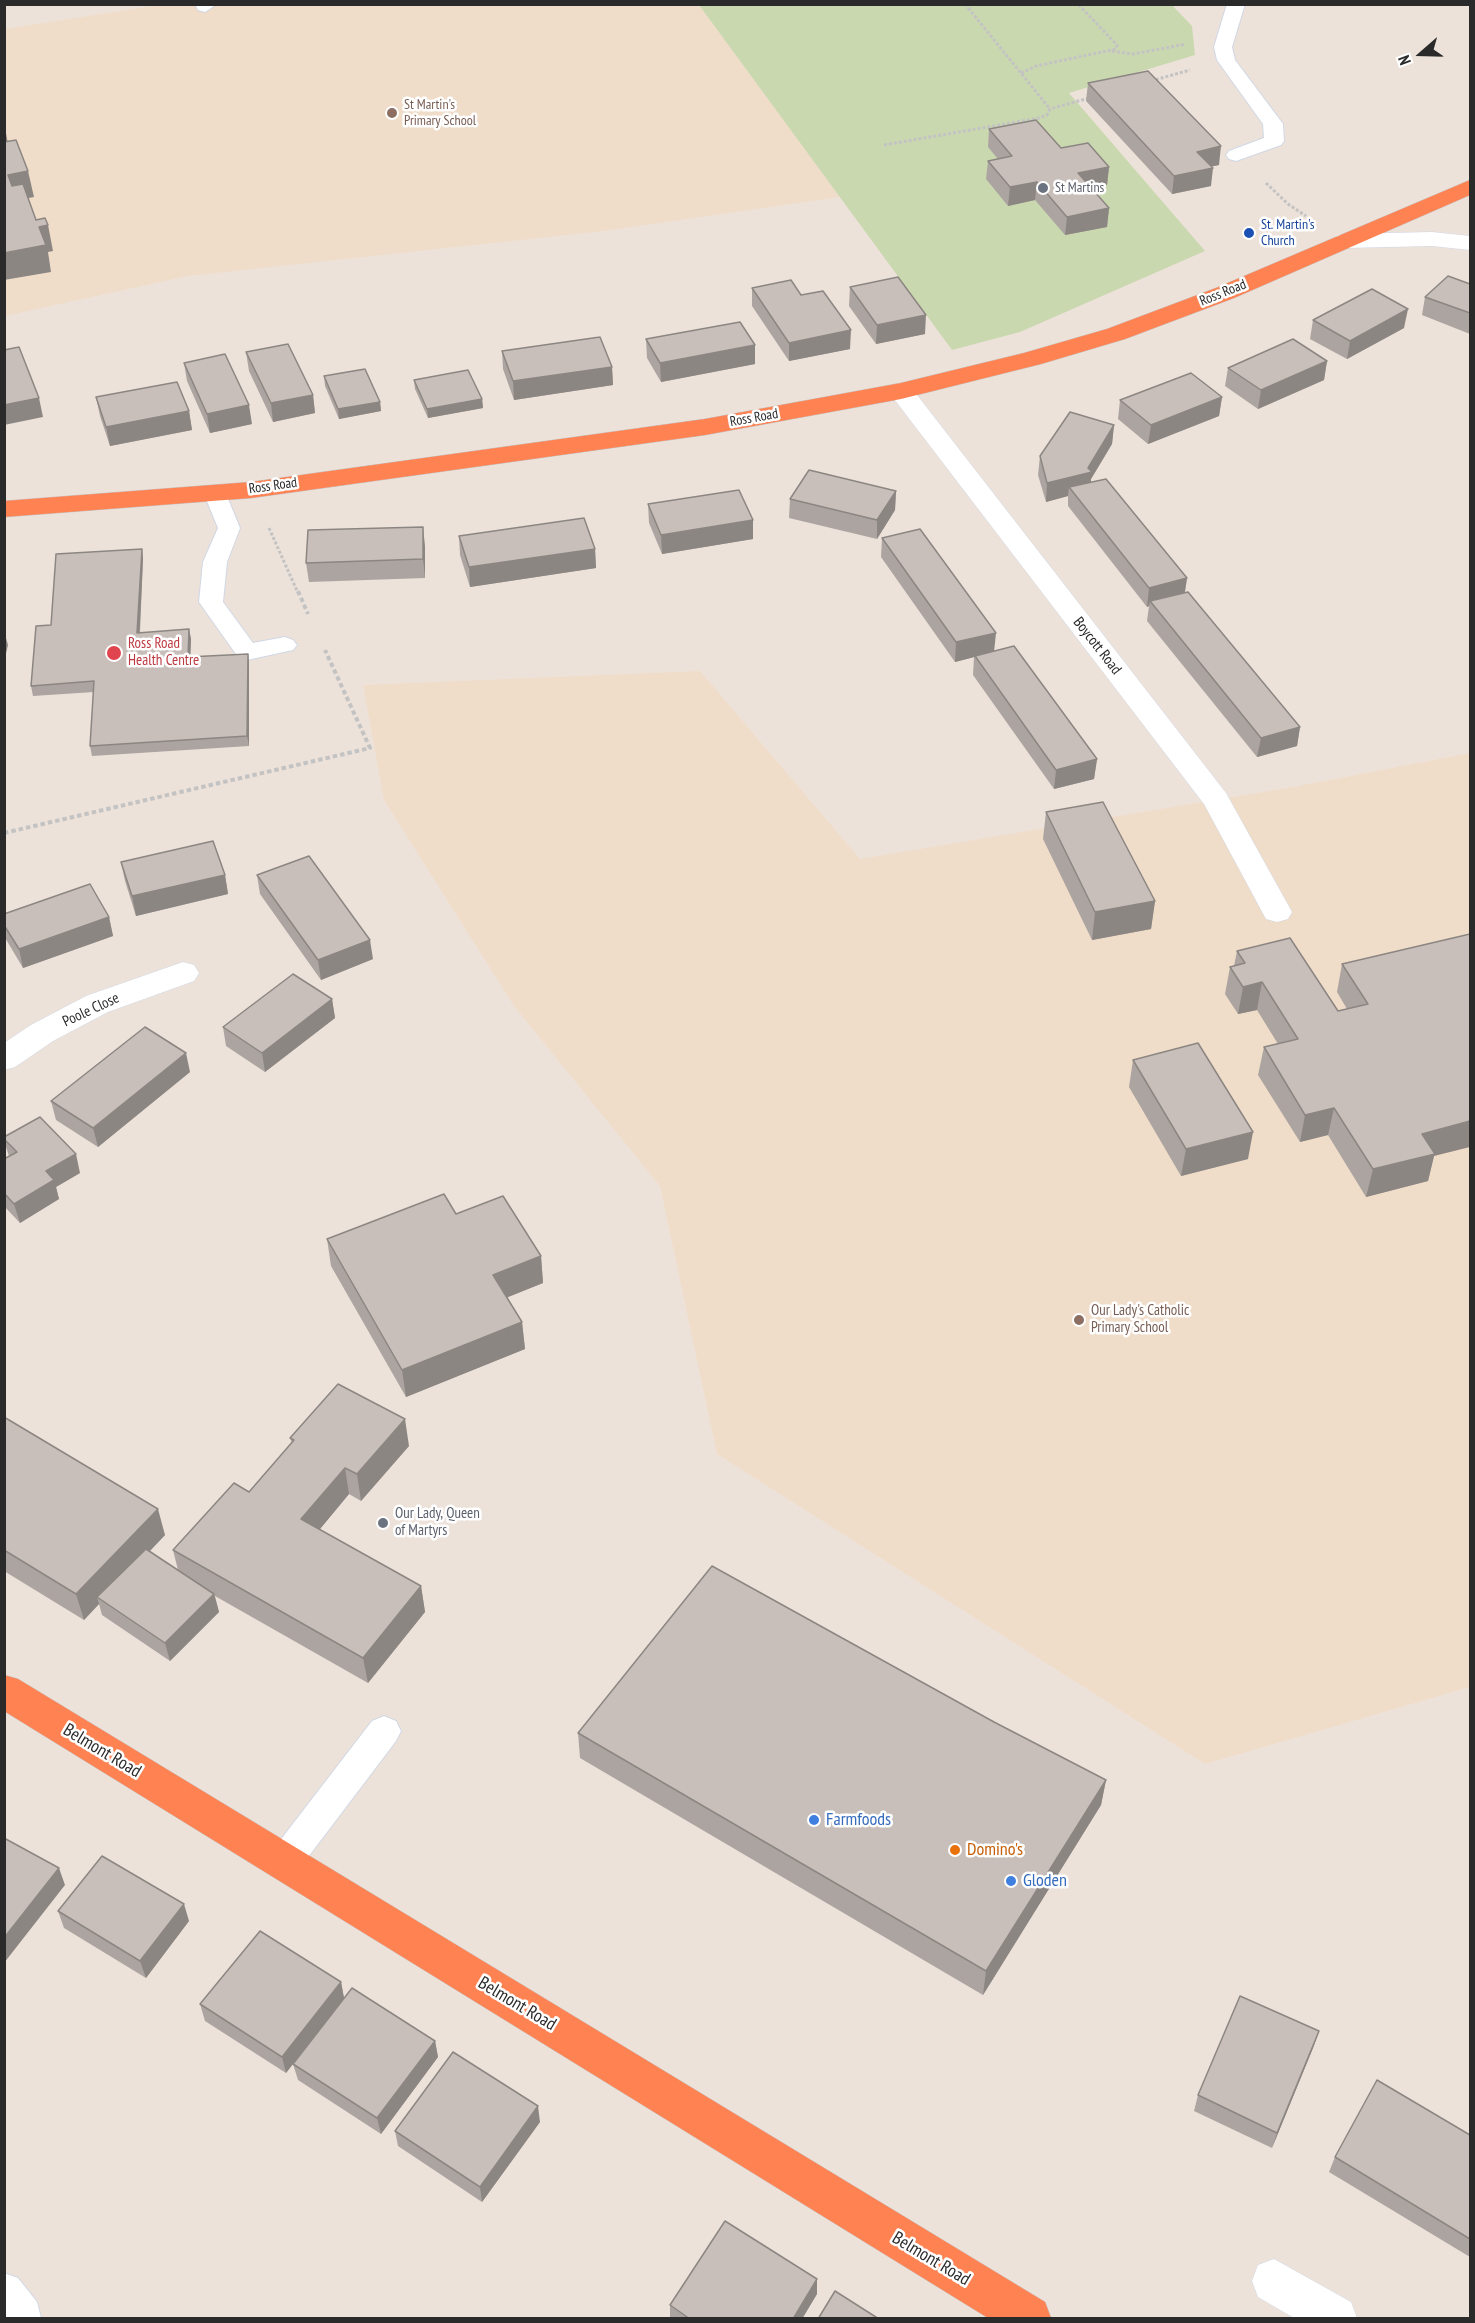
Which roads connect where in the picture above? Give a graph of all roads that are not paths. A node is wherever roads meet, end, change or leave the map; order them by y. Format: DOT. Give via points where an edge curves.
graph roads {
  1 [pos="1236,4"];
  2 [pos="1236,155"];
  3 [pos="1470,187"];
  4 [pos="1345,241"];
  5 [pos="1470,243"];
  6 [pos="901,391"];
  7 [pos="214,494"];
  8 [pos="4,509"];
  9 [pos="285,645"];
  10 [pos="1277,912"];
  11 [pos="183,973"];
  12 [pos="4,1059"];
  13 [pos="4,1691"];
  14 [pos="384,1731"];
  15 [pos="284,1862"];
  16 [pos="1274,2281"];
  17 [pos="1029,2319"];
  18 [pos="1335,2319"];
  1 -- 2 [label="lane" via="1224,47 1226,60 1273,124 1274,141"];
  3 -- 4 [label="highway, Ross Road"];
  4 -- 5 [label="street" via="1432,238"];
  4 -- 6 [label="highway, Ross Road" via="1225,293 1116,334"];
  6 -- 7 [label="highway, Ross Road" via="705,427"];
  6 -- 10 [label="street, Boycott Road" via="1216,800"];
  7 -- 8 [label="highway, Ross Road"];
  7 -- 9 [label="lane" via="229,528 215,562 211,602 248,652"];
  11 -- 12 [label="street, Poole Close" via="97,1004 42,1033"];
  13 -- 15 [label="highway, Belmont Road"];
  14 -- 15 [label="lane"];
  15 -- 17 [label="highway, Belmont Road"];
  16 -- 18 [label="street"];
}
